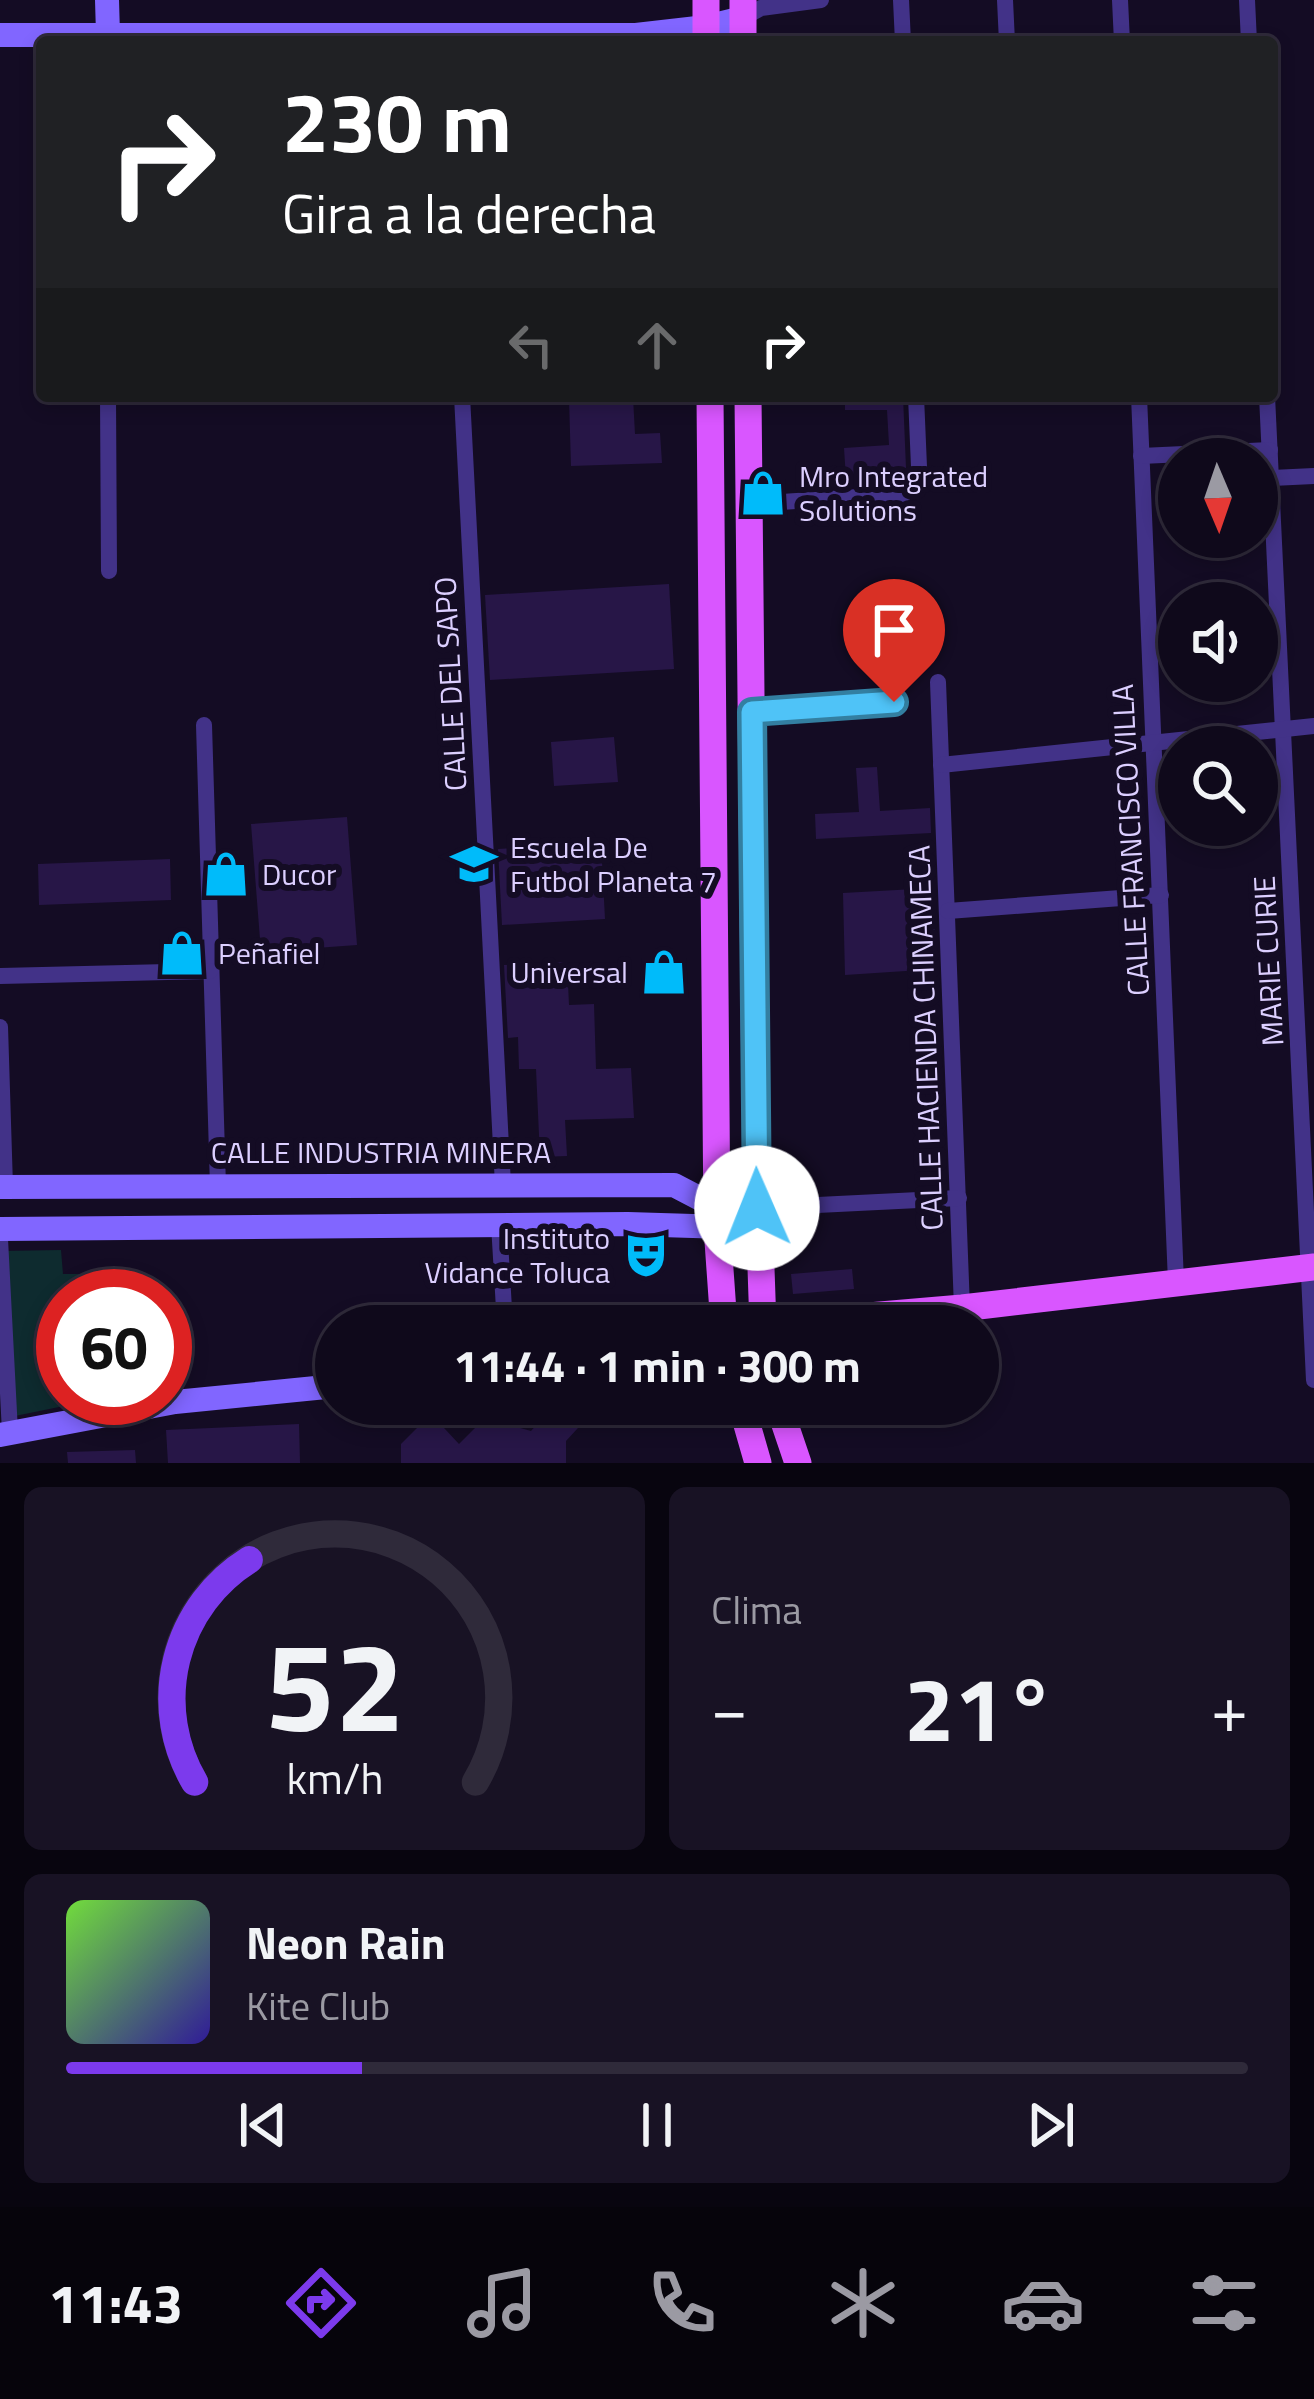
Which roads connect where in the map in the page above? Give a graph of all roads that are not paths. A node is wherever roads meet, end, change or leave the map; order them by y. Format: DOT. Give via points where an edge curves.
graph roads {
  1 [pos="107,0"];
  2 [pos="821,0"];
  3 [pos="902,0"];
  4 [pos="1005,0"];
  5 [pos="1120,0"];
  6 [pos="1246,0"];
  7 [pos="743,20"];
  8 [pos="706,23"];
  9 [pos="0,35"];
  10 [pos="36,36"];
  11 [pos="108,36"];
  12 [pos="589,36"];
  13 [pos="903,36"];
  14 [pos="1007,36"];
  15 [pos="1122,36"];
  16 [pos="1249,36"];
  17 [pos="108,402"];
  18 [pos="462,402"];
  19 [pos="710,402"];
  20 [pos="748,402"];
  21 [pos="916,402"];
  22 [pos="1139,402"];
  23 [pos="1267,402"];
  24 [pos="1269,438"];
  25 [pos="1158,455"];
  26 [pos="1141,456"];
  27 [pos="919,467"];
  28 [pos="1314,476"];
  29 [pos="1278,478"];
  30 [pos="904,494"];
  31 [pos="750,504"];
  32 [pos="1275,558"];
  33 [pos="109,571"];
  34 [pos="938,682"];
  35 [pos="894,702"];
  36 [pos="752,712"];
  37 [pos="204,725"];
  38 [pos="1314,726"];
  39 [pos="1285,728"];
  40 [pos="1152,745"];
  41 [pos="941,765"];
  42 [pos="1161,895"];
  43 [pos="948,911"];
  44 [pos="210,971"];
  45 [pos="0,976"];
  46 [pos="0,1028"];
  47 [pos="626,1184"];
  48 [pos="503,1185"];
  49 [pos="218,1186"];
  50 [pos="2,1187"];
  51 [pos="128,1189"];
  52 [pos="959,1198"];
  53 [pos="717,1217"];
  54 [pos="757,1218"];
  55 [pos="500,1224"];
  56 [pos="628,1224"];
  57 [pos="129,1226"];
  58 [pos="0,1229"];
  59 [pos="0,1239"];
  60 [pos="1311,1268"];
  61 [pos="1176,1282"];
  62 [pos="504,1305"];
  63 [pos="723,1305"];
  64 [pos="762,1305"];
  65 [pos="962,1305"];
  66 [pos="987,1305"];
  67 [pos="1314,1380"];
  68 [pos="315,1388"];
  69 [pos="747,1425"];
  70 [pos="785,1425"];
  71 [pos="5,1433"];
  72 [pos="758,1463"];
  73 [pos="797,1463"];
  1 -- 11 [label="main road"];
  2 -- 7 [label="street" via="760,8"];
  3 -- 13 [label="street"];
  4 -- 14 [label="street"];
  5 -- 15 [label="street"];
  6 -- 16 [label="street"];
  7 -- 8 [label="main road"];
  8 -- 12 [label="main road"];
  9 -- 10 [label="main road"];
  17 -- 33 [label="street"];
  18 -- 48 [label="street, CALLE DEL SAPO"];
  19 -- 53 [label="main road"];
  20 -- 31 [label="main road"];
  21 -- 27 [label="street"];
  22 -- 26 [label="street, CALLE FRANCISCO VILLA"];
  23 -- 24 [label="street, MARIE CURIE"];
  25 -- 26 [label="street"];
  26 -- 40 [label="street, CALLE FRANCISCO VILLA"];
  28 -- 29 [label="street"];
  30 -- 31 [label="street"];
  31 -- 36 [label="main road"];
  32 -- 39 [label="street, MARIE CURIE"];
  34 -- 41 [label="street, CALLE HACIENDA CHINAMECA"];
  35 -- 36 [label="street"];
  36 -- 54 [label="main road"];
  37 -- 44 [label="street"];
  38 -- 39 [label="street"];
  39 -- 40 [label="street"];
  39 -- 60 [label="street, MARIE CURIE"];
  40 -- 41 [label="street"];
  40 -- 42 [label="street, CALLE FRANCISCO VILLA"];
  41 -- 43 [label="street, CALLE HACIENDA CHINAMECA"];
  42 -- 43 [label="street"];
  42 -- 61 [label="street, CALLE FRANCISCO VILLA"];
  43 -- 52 [label="street, CALLE HACIENDA CHINAMECA"];
  44 -- 45 [label="street"];
  44 -- 49 [label="street"];
  46 -- 50 [label="street"];
  47 -- 48 [label="main road, CALLE INDUSTRIA MINERA"];
  47 -- 53 [label="main road, CALLE INDUSTRIA MINERA" via="674,1185"];
  47 -- 56 [label="main road" via="635,1201"];
  48 -- 49 [label="main road, CALLE INDUSTRIA MINERA"];
  49 -- 51 [label="main road, CALLE INDUSTRIA MINERA"];
  50 -- 51 [label="main road, CALLE INDUSTRIA MINERA"];
  51 -- 57 [label="main road"];
  52 -- 54 [label="street"];
  52 -- 65 [label="street, CALLE HACIENDA CHINAMECA"];
  53 -- 54 [label="main road, CALLE INDUSTRIA MINERA"];
  53 -- 56 [label="main road, CALLE INDUSTRIA MINERA"];
  53 -- 63 [label="main road"];
  54 -- 64 [label="main road"];
  55 -- 56 [label="main road, CALLE INDUSTRIA MINERA"];
  55 -- 57 [label="main road, CALLE INDUSTRIA MINERA"];
  55 -- 62 [label="street"];
  57 -- 58 [label="main road, CALLE INDUSTRIA MINERA"];
  59 -- 71 [label="street"];
  60 -- 61 [label="main road"];
  60 -- 67 [label="street, MARIE CURIE"];
  61 -- 66 [label="main road"];
  68 -- 71 [label="main road" via="175,1402"];
  69 -- 72 [label="main road"];
  70 -- 73 [label="main road"];
}
